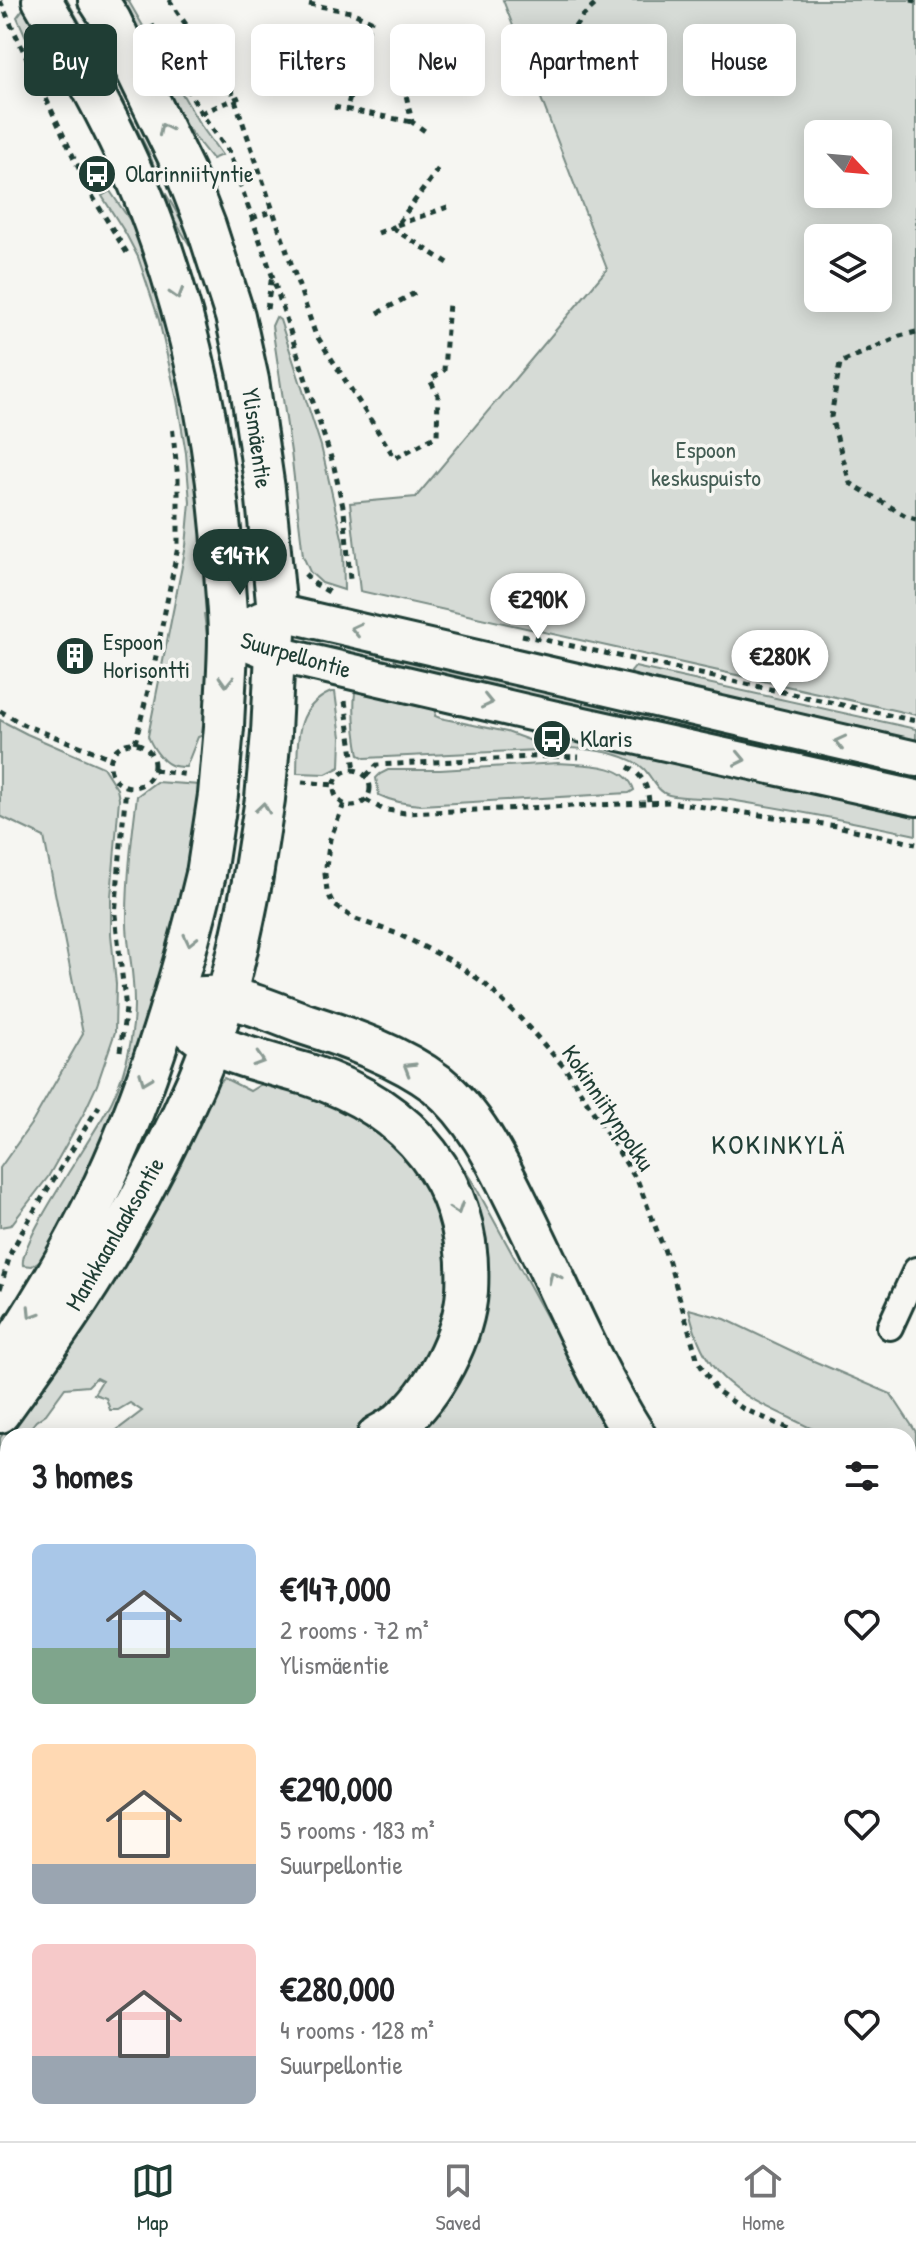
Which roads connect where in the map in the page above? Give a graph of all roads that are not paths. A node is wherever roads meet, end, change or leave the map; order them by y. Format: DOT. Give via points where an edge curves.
graph roads {
  1 [pos="42,0"];
  2 [pos="98,0"];
  3 [pos="277,612"];
  4 [pos="228,635"];
  5 [pos="276,654"];
  6 [pos="916,759"];
  7 [pos="916,798"];
  8 [pos="226,997"];
  9 [pos="172,1006"];
  10 [pos="211,1043"];
  11 [pos="916,1270"];
  12 [pos="890,1327"];
  13 [pos="0,1364"];
  14 [pos="0,1413"];
  15 [pos="628,1425"];
  16 [pos="391,1428"];
  1 -- 4 [label="main road, Ylismäentie, one-way" via="122,148 177,294 214,456"];
  3 -- 2 [label="main road, Ylismäentie, one-way" via="265,489 235,316 185,172"];
  3 -- 4 [label="main road, Suurpellontie"];
  3 -- 5 [label="main road, Ylismäentie"];
  6 -- 3 [label="main road, Suurpellontie, one-way"];
  4 -- 5 [label="main road, Suurpellontie"];
  4 -- 9 [label="main road, Ylismäentie, one-way, bridge" via="218,795 206,874"];
  5 -- 7 [label="main road, Suurpellontie, one-way"];
  8 -- 5 [label="main road, Ylismäentie, one-way, bridge" via="265,799"];
  8 -- 9 [label="highway" via="195,997"];
  8 -- 10 [label="main road, Ylismäentie"];
  15 -- 8 [label="highway, one-way" via="493,1154 465,1111 436,1084 389,1056"];
  9 -- 10 [label="highway" via="185,1024"];
  9 -- 13 [label="main road, Mankkaanlaaksontie, one-way" via="114,1160 84,1223"];
  10 -- 14 [label="main road, Mankkaanlaaksontie" via="115,1243"];
  10 -- 16 [label="highway, one-way" via="361,1096 419,1142 452,1194 468,1262 458,1331 426,1394"];
  11 -- 12 [label="street"];
}
